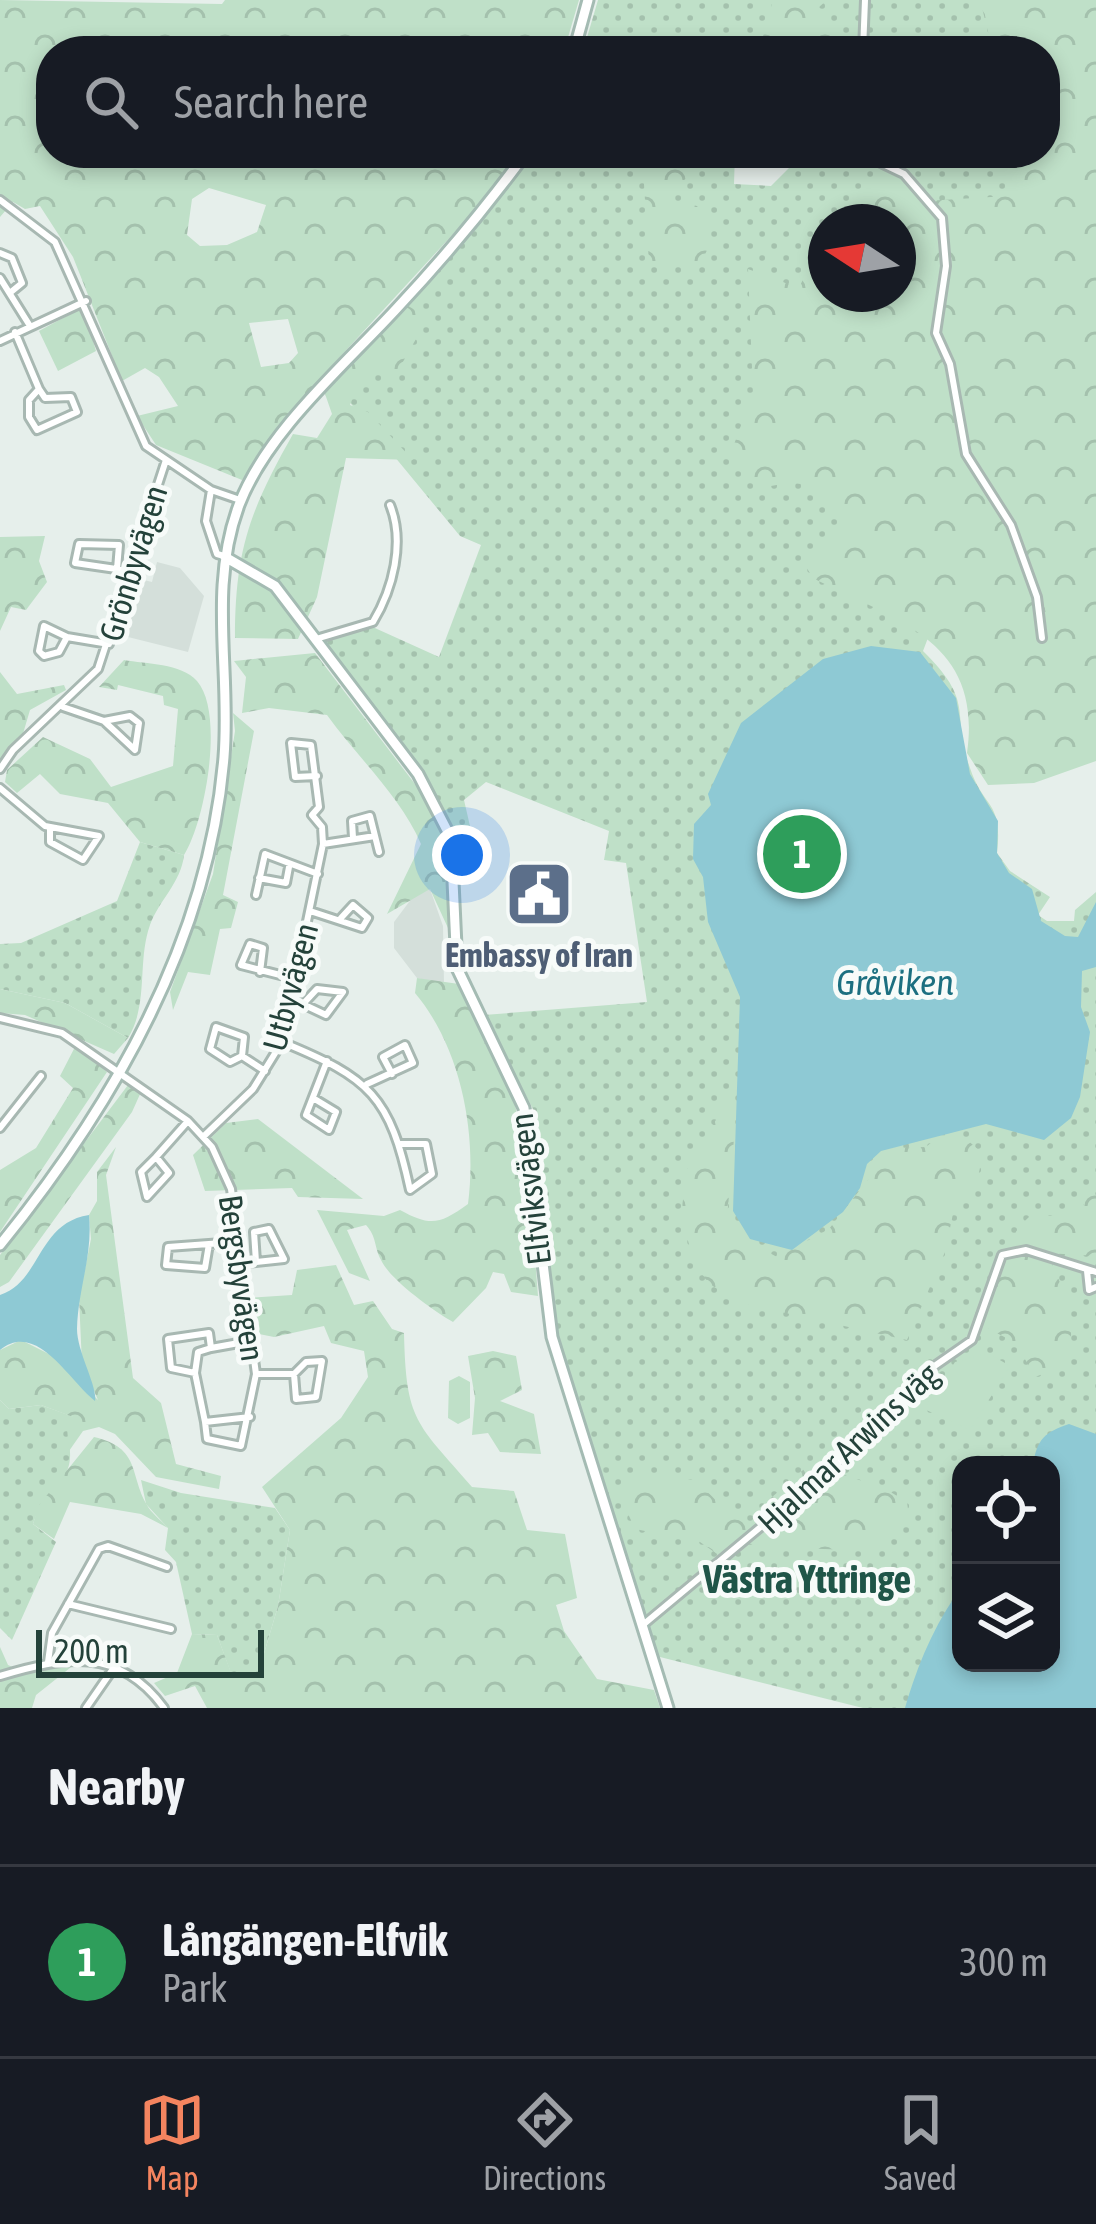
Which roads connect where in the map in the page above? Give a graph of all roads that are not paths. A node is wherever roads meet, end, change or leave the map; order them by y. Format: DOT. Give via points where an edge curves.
graph roads {
  1 [pos="588,0"];
  2 [pos="865,0"];
  3 [pos="578,36"];
  4 [pos="864,36"];
  5 [pos="514,168"];
  6 [pos="891,168"];
  7 [pos="0,200"];
  8 [pos="0,254"];
  9 [pos="0,278"];
  10 [pos="11,292"];
  11 [pos="86,301"];
  12 [pos="30,326"];
  13 [pos="15,332"];
  14 [pos="0,340"];
  15 [pos="38,389"];
  16 [pos="166,460"];
  17 [pos="211,490"];
  18 [pos="241,500"];
  19 [pos="390,505"];
  20 [pos="225,556"];
  21 [pos="117,568"];
  22 [pos="130,571"];
  23 [pos="67,637"];
  24 [pos="1042,638"];
  25 [pos="313,640"];
  26 [pos="109,644"];
  27 [pos="64,707"];
  28 [pos="104,721"];
  29 [pos="0,769"];
  30 [pos="316,776"];
  31 [pos="0,788"];
  32 [pos="50,827"];
  33 [pos="375,836"];
  34 [pos="353,838"];
  35 [pos="323,844"];
  36 [pos="379,852"];
  37 [pos="290,867"];
  38 [pos="319,874"];
  39 [pos="260,878"];
  40 [pos="256,895"];
  41 [pos="310,911"];
  42 [pos="341,918"];
  43 [pos="260,972"];
  44 [pos="296,979"];
  45 [pos="292,999"];
  46 [pos="303,1004"];
  47 [pos="0,1018"];
  48 [pos="282,1042"];
  49 [pos="242,1056"];
  50 [pos="327,1060"];
  51 [pos="121,1071"];
  52 [pos="266,1071"];
  53 [pos="392,1074"];
  54 [pos="41,1076"];
  55 [pos="367,1084"];
  56 [pos="313,1099"];
  57 [pos="188,1121"];
  58 [pos="0,1128"];
  59 [pos="203,1138"];
  60 [pos="400,1144"];
  61 [pos="156,1157"];
  62 [pos="236,1242"];
  63 [pos="209,1244"];
  64 [pos="0,1245"];
  65 [pos="256,1262"];
  66 [pos="238,1264"];
  67 [pos="1091,1271"];
  68 [pos="1096,1287"];
  69 [pos="250,1341"];
  70 [pos="211,1348"];
  71 [pos="195,1373"];
  72 [pos="256,1374"];
  73 [pos="295,1374"];
  74 [pos="250,1417"];
  75 [pos="206,1422"];
  76 [pos="167,1567"];
  77 [pos="68,1604"];
  78 [pos="641,1626"];
  79 [pos="171,1630"];
  80 [pos="48,1662"];
  81 [pos="115,1666"];
  82 [pos="0,1676"];
  83 [pos="86,1708"];
  84 [pos="164,1708"];
  85 [pos="668,1708"];
  1 -- 3 [label="street"];
  2 -- 4 [label="street"];
  5 -- 18 [label="street" via="324,384"];
  6 -- 24 [label="street" via="942,218 946,266 936,333 950,364 966,454 1011,525"];
  7 -- 11 [label="street" via="55,242"];
  8 -- 10 [label="street" via="21,276"];
  9 -- 10 [label="street"];
  10 -- 12 [label="street"];
  11 -- 12 [label="street"];
  11 -- 16 [label="street" via="133,424"];
  12 -- 13 [label="street"];
  13 -- 14 [label="street"];
  13 -- 15 [label="street"];
  15 -- 15 [label="street" via="28,400 38,430 77,412 71,397 45,398"];
  16 -- 17 [label="street"];
  16 -- 22 [label="street, Grönbyvägen"];
  17 -- 18 [label="street"];
  17 -- 20 [label="street" via="206,521 217,554"];
  18 -- 20 [label="street"];
  19 -- 25 [label="street" via="398,526 389,596 373,622"];
  20 -- 25 [label="street, Elfviksvägen" via="268,580"];
  20 -- 51 [label="street" via="224,754 211,846 176,956"];
  21 -- 21 [label="street" via="119,545 79,544 75,563"];
  21 -- 22 [label="street"];
  22 -- 26 [label="street, Grönbyvägen"];
  23 -- 23 [label="street" via="58,652 39,651 44,626"];
  23 -- 26 [label="street"];
  25 -- 78 [label="street, Elfviksvägen" via="418,774 452,838 457,968 524,1108 551,1337"];
  26 -- 27 [label="street, Grönbyvägen"];
  27 -- 28 [label="street"];
  27 -- 29 [label="street, Grönbyvägen"];
  28 -- 28 [label="street" via="128,748 135,750 139,723 130,716"];
  30 -- 30 [label="street" via="311,745 291,743 295,777"];
  30 -- 35 [label="street, Utbyvägen" via="319,807 312,815"];
  31 -- 32 [label="street"];
  32 -- 32 [label="street" via="50,842 82,860 99,836"];
  33 -- 34 [label="street"];
  33 -- 34 [label="street" via="370,816 352,821"];
  33 -- 36 [label="street"];
  34 -- 35 [label="street"];
  35 -- 38 [label="street, Utbyvägen"];
  37 -- 38 [label="street"];
  37 -- 39 [label="street" via="286,883"];
  37 -- 39 [label="street" via="265,854"];
  38 -- 41 [label="street, Utbyvägen"];
  39 -- 40 [label="street"];
  41 -- 42 [label="street"];
  41 -- 44 [label="street, Utbyvägen"];
  42 -- 42 [label="street" via="362,928 368,918 353,904"];
  43 -- 43 [label="street" via="242,965 250,944 263,948"];
  43 -- 44 [label="street"];
  44 -- 45 [label="street, Utbyvägen"];
  45 -- 46 [label="street"];
  45 -- 48 [label="street, Utbyvägen"];
  46 -- 46 [label="street" via="328,1015 344,992 317,989"];
  47 -- 51 [label="street, Bergsbyvägen" via="62,1034"];
  48 -- 50 [label="street"];
  48 -- 52 [label="street, Utbyvägen"];
  49 -- 49 [label="street" via="230,1062 210,1048 216,1027 244,1037"];
  49 -- 52 [label="street"];
  50 -- 55 [label="street"];
  50 -- 56 [label="street"];
  51 -- 57 [label="street, Bergsbyvägen"];
  51 -- 64 [label="street"];
  52 -- 59 [label="street, Utbyvägen"];
  53 -- 53 [label="street" via="413,1063 405,1045 383,1057"];
  53 -- 55 [label="street"];
  54 -- 58 [label="street"];
  55 -- 60 [label="street"];
  56 -- 56 [label="street" via="308,1119 330,1129 336,1112"];
  57 -- 59 [label="street, Bergsbyvägen"];
  57 -- 61 [label="street"];
  59 -- 62 [label="street, Bergsbyvägen" via="231,1189"];
  60 -- 60 [label="street" via="405,1167 410,1190 432,1174 426,1144"];
  61 -- 61 [label="street" via="141,1172 147,1196 169,1173"];
  62 -- 63 [label="street"];
  62 -- 66 [label="street, Bergsbyvägen"];
  63 -- 63 [label="street" via="168,1247 166,1265 205,1268"];
  65 -- 65 [label="street" via="284,1259 268,1229 254,1232"];
  65 -- 66 [label="street"];
  66 -- 69 [label="street, Bergsbyvägen"];
  67 -- 68 [label="street, Hjalmar Arwins väg" via="1085,1284"];
  67 -- 78 [label="street, Hjalmar Arwins väg" via="1026,1250 1002,1255 972,1340 922,1374 858,1447"];
  69 -- 70 [label="street"];
  69 -- 72 [label="street, Bergsbyvägen"];
  70 -- 71 [label="street" via="196,1354"];
  70 -- 71 [label="street" via="209,1333 168,1339 171,1368"];
  71 -- 75 [label="street"];
  72 -- 73 [label="street"];
  72 -- 74 [label="street, Bergsbyvägen"];
  73 -- 73 [label="street" via="296,1399 316,1397 322,1361 306,1362"];
  74 -- 75 [label="street"];
  74 -- 75 [label="street" via="238,1447 209,1440"];
  76 -- 77 [label="street" via="99,1549"];
  77 -- 79 [label="street"];
  77 -- 80 [label="street"];
  78 -- 85 [label="street, Elfviksvägen"];
  80 -- 81 [label="street" via="90,1658"];
  80 -- 82 [label="street"];
  81 -- 83 [label="street"];
  81 -- 84 [label="street"];
}
